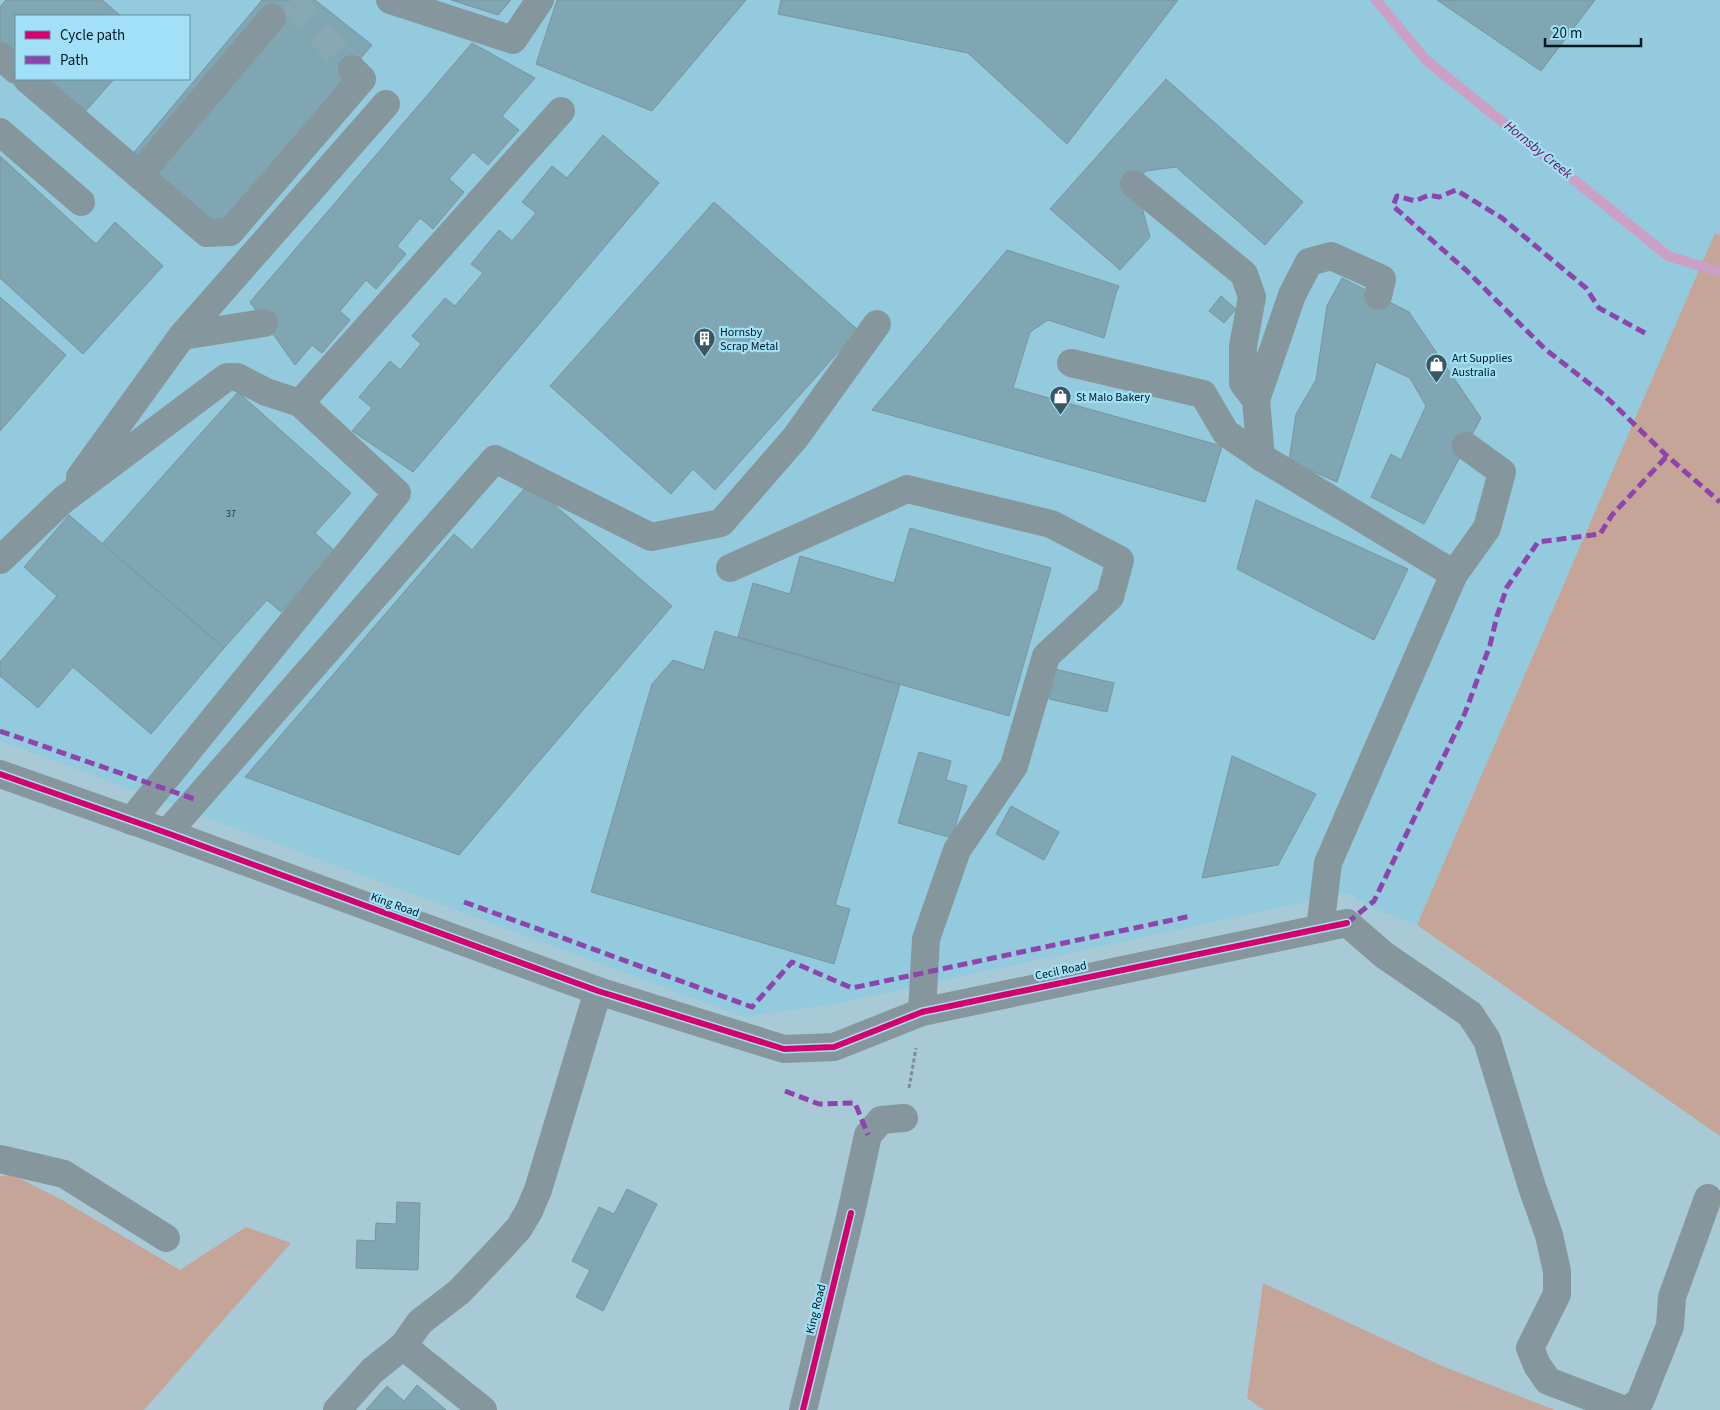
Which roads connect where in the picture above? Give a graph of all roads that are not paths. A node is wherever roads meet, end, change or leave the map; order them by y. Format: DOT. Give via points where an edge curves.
graph roads {
  1 [pos="390,0"];
  2 [pos="540,0"];
  3 [pos="272,18"];
  4 [pos="0,56"];
  5 [pos="352,68"];
  6 [pos="15,69"];
  7 [pos="28,80"];
  8 [pos="386,104"];
  9 [pos="561,111"];
  10 [pos="0,132"];
  11 [pos="140,175"];
  12 [pos="1134,184"];
  13 [pos="82,202"];
  14 [pos="1378,296"];
  15 [pos="264,323"];
  16 [pos="877,324"];
  17 [pos="182,336"];
  18 [pos="1071,363"];
  19 [pos="1256,400"];
  20 [pos="300,403"];
  21 [pos="1466,446"];
  22 [pos="1261,457"];
  23 [pos="62,500"];
  24 [pos="0,560"];
  25 [pos="730,568"];
  26 [pos="1454,574"];
  27 [pos="0,774"];
  28 [pos="131,821"];
  29 [pos="168,834"];
  30 [pos="1320,929"];
  31 [pos="598,991"];
  32 [pos="922,1012"];
  33 [pos="784,1049"];
  34 [pos="904,1118"];
  35 [pos="0,1159"];
  36 [pos="1708,1198"];
  37 [pos="166,1238"];
  38 [pos="403,1346"];
  39 [pos="337,1410"];
  40 [pos="483,1410"];
  41 [pos="803,1410"];
  42 [pos="1627,1410"];
  1 -- 2 [label="street" via="514,40"];
  3 -- 11 [label="street"];
  4 -- 6 [label="street"];
  5 -- 11 [label="street" via="362,79 230,232 207,233"];
  7 -- 11 [label="street"];
  8 -- 17 [label="street"];
  9 -- 20 [label="street"];
  10 -- 13 [label="street"];
  12 -- 19 [label="street" via="1244,274 1252,298 1243,346 1243,383"];
  14 -- 19 [label="street" via="1382,279 1331,256 1309,262 1292,295"];
  15 -- 17 [label="street"];
  16 -- 29 [label="street" via="795,438 720,523 651,537 495,459"];
  17 -- 23 [label="street"];
  18 -- 22 [label="street" via="1203,394 1226,433"];
  19 -- 22 [label="street"];
  20 -- 23 [label="street" via="266,392 237,377 227,377"];
  20 -- 28 [label="street" via="397,493"];
  21 -- 26 [label="street" via="1502,472 1487,528"];
  22 -- 26 [label="street"];
  23 -- 24 [label="street"];
  25 -- 32 [label="street" via="907,489 1051,524 1120,560 1110,597 1046,656 1014,766 957,850 926,939"];
  26 -- 30 [label="street" via="1328,863"];
  27 -- 28 [label="street, King Road"];
  28 -- 29 [label="street, King Road"];
  29 -- 31 [label="street, King Road"];
  30 -- 32 [label="street, Cecil Road"];
  30 -- 42 [label="street, Cecil Road" via="1347,923 1384,955 1470,1014 1487,1040 1557,1271 1557,1294 1530,1348 1536,1365 1548,1381"];
  31 -- 33 [label="street, King Road"];
  31 -- 38 [label="street" via="530,1211 499,1250 459,1292 420,1322"];
  32 -- 33 [label="street, Cecil Road" via="834,1047"];
  34 -- 41 [label="street, King Road" via="881,1120 868,1135"];
  35 -- 37 [label="street" via="64,1174"];
  36 -- 42 [label="street" via="1672,1297 1670,1326 1640,1401"];
  38 -- 39 [label="street" via="372,1371"];
  38 -- 40 [label="street"];
}
